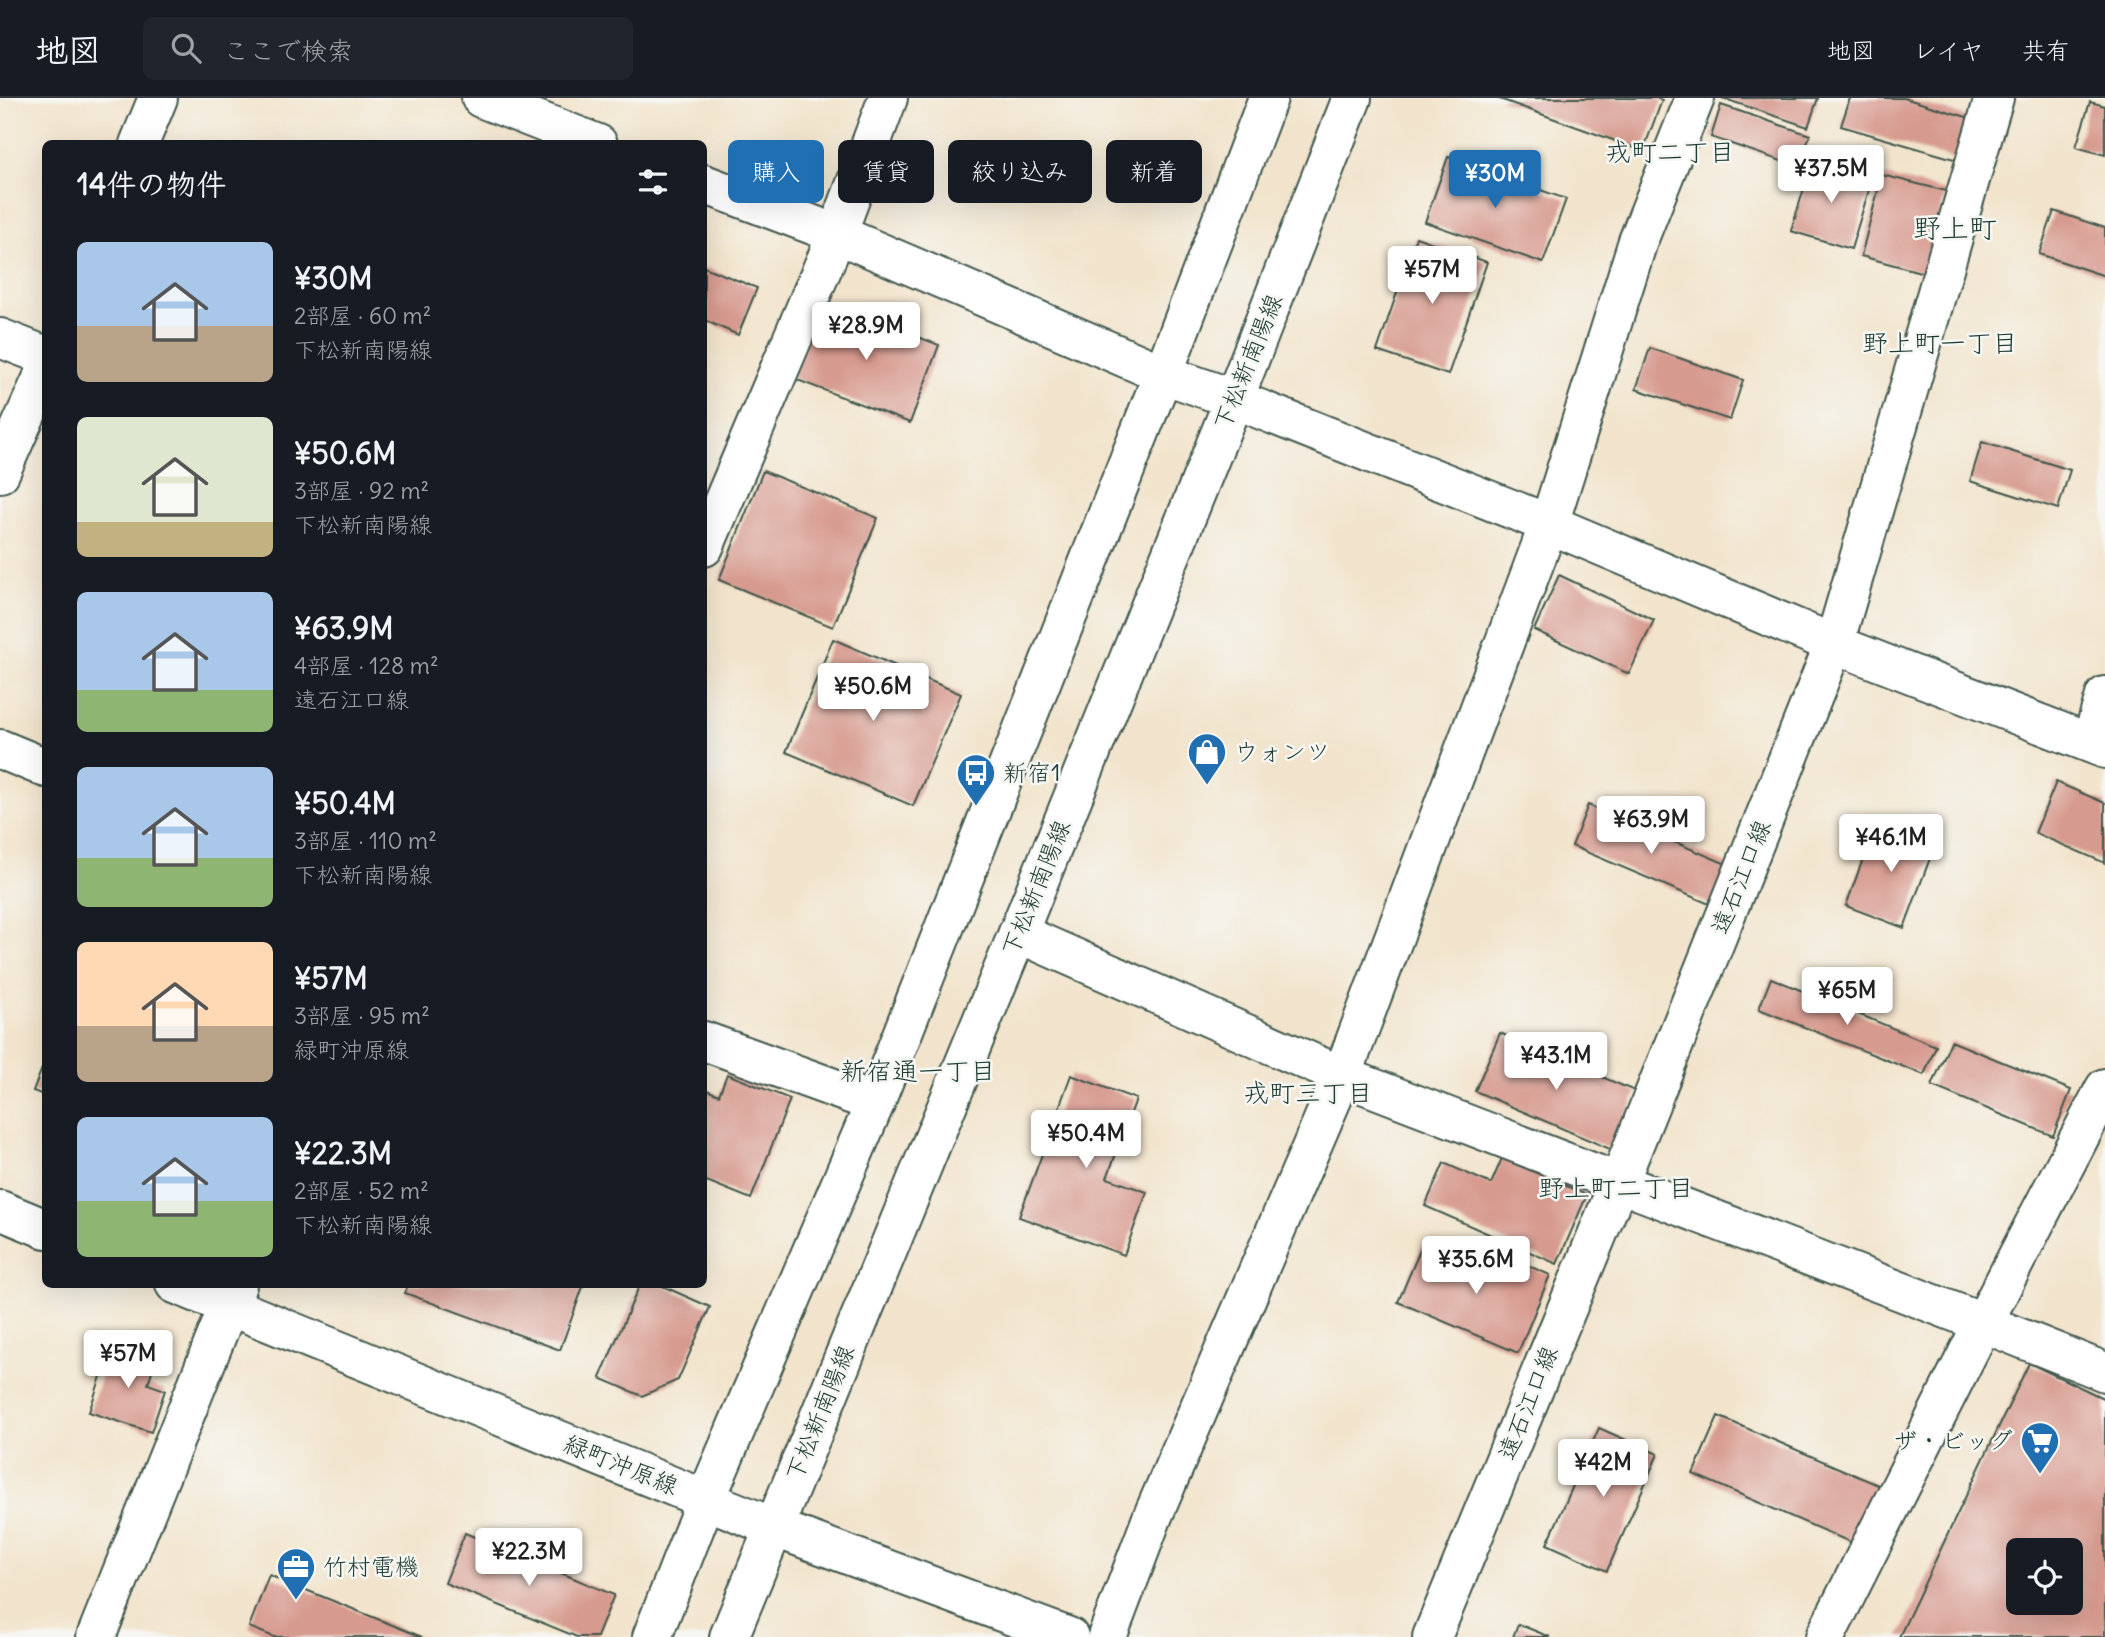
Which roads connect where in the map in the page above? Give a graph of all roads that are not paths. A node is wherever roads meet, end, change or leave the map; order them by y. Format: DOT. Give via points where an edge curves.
graph roads {
  1 [pos="158,98"];
  2 [pos="481,98"];
  3 [pos="888,98"];
  4 [pos="1268,98"];
  5 [pos="1352,98"];
  6 [pos="1695,98"];
  7 [pos="1994,98"];
  8 [pos="529,120"];
  9 [pos="141,140"];
  10 [pos="586,140"];
  11 [pos="707,185"];
  12 [pos="837,234"];
  13 [pos="0,338"];
  14 [pos="42,354"];
  15 [pos="1163,374"];
  16 [pos="42,379"];
  17 [pos="1234,399"];
  18 [pos="0,473"];
  19 [pos="1549,524"];
  20 [pos="707,540"];
  21 [pos="1834,644"];
  22 [pos="2105,696"];
  23 [pos="2098,746"];
  24 [pos="0,749"];
  25 [pos="42,766"];
  26 [pos="1018,933"];
  27 [pos="707,1042"];
  28 [pos="1342,1076"];
  29 [pos="2105,1088"];
  30 [pos="875,1103"];
  31 [pos="1619,1182"];
  32 [pos="0,1210"];
  33 [pos="42,1227"];
  34 [pos="194,1288"];
  35 [pos="233,1296"];
  36 [pos="1983,1323"];
  37 [pos="2105,1372"];
  38 [pos="706,1499"];
  39 [pos="773,1527"];
  40 [pos="96,1637"];
  41 [pos="652,1637"];
  42 [pos="729,1637"];
  43 [pos="1069,1637"];
  44 [pos="1107,1637"];
  45 [pos="1432,1637"];
  46 [pos="1825,1637"];
  1 -- 9 [label="street"];
  2 -- 8 [label="street"];
  3 -- 12 [label="street"];
  4 -- 15 [label="street"];
  5 -- 17 [label="street, 下松新南陽線"];
  6 -- 19 [label="street" via="1638,241"];
  7 -- 21 [label="street, 遠石江口線"];
  8 -- 10 [label="street"];
  11 -- 12 [label="street"];
  12 -- 15 [label="street"];
  12 -- 20 [label="street"];
  13 -- 14 [label="street"];
  15 -- 17 [label="street"];
  15 -- 30 [label="street"];
  16 -- 18 [label="street"];
  17 -- 19 [label="street"];
  17 -- 26 [label="street, 下松新南陽線"];
  19 -- 21 [label="street"];
  19 -- 28 [label="street"];
  21 -- 23 [label="street"];
  21 -- 31 [label="street, 遠石江口線"];
  22 -- 23 [label="street"];
  24 -- 25 [label="street"];
  26 -- 28 [label="street"];
  26 -- 39 [label="street, 下松新南陽線"];
  27 -- 30 [label="street"];
  28 -- 31 [label="street"];
  28 -- 44 [label="street" via="1152,1518"];
  29 -- 36 [label="street"];
  30 -- 38 [label="street"];
  31 -- 36 [label="street"];
  31 -- 45 [label="street, 遠石江口線"];
  32 -- 33 [label="street"];
  34 -- 35 [label="street, 緑町沖原線"];
  35 -- 38 [label="street, 緑町沖原線"];
  35 -- 40 [label="street"];
  36 -- 37 [label="street"];
  36 -- 46 [label="street"];
  38 -- 39 [label="street, 緑町沖原線"];
  38 -- 41 [label="street"];
  39 -- 42 [label="street, 下松新南陽線"];
  39 -- 43 [label="street, 緑町沖原線"];
}
